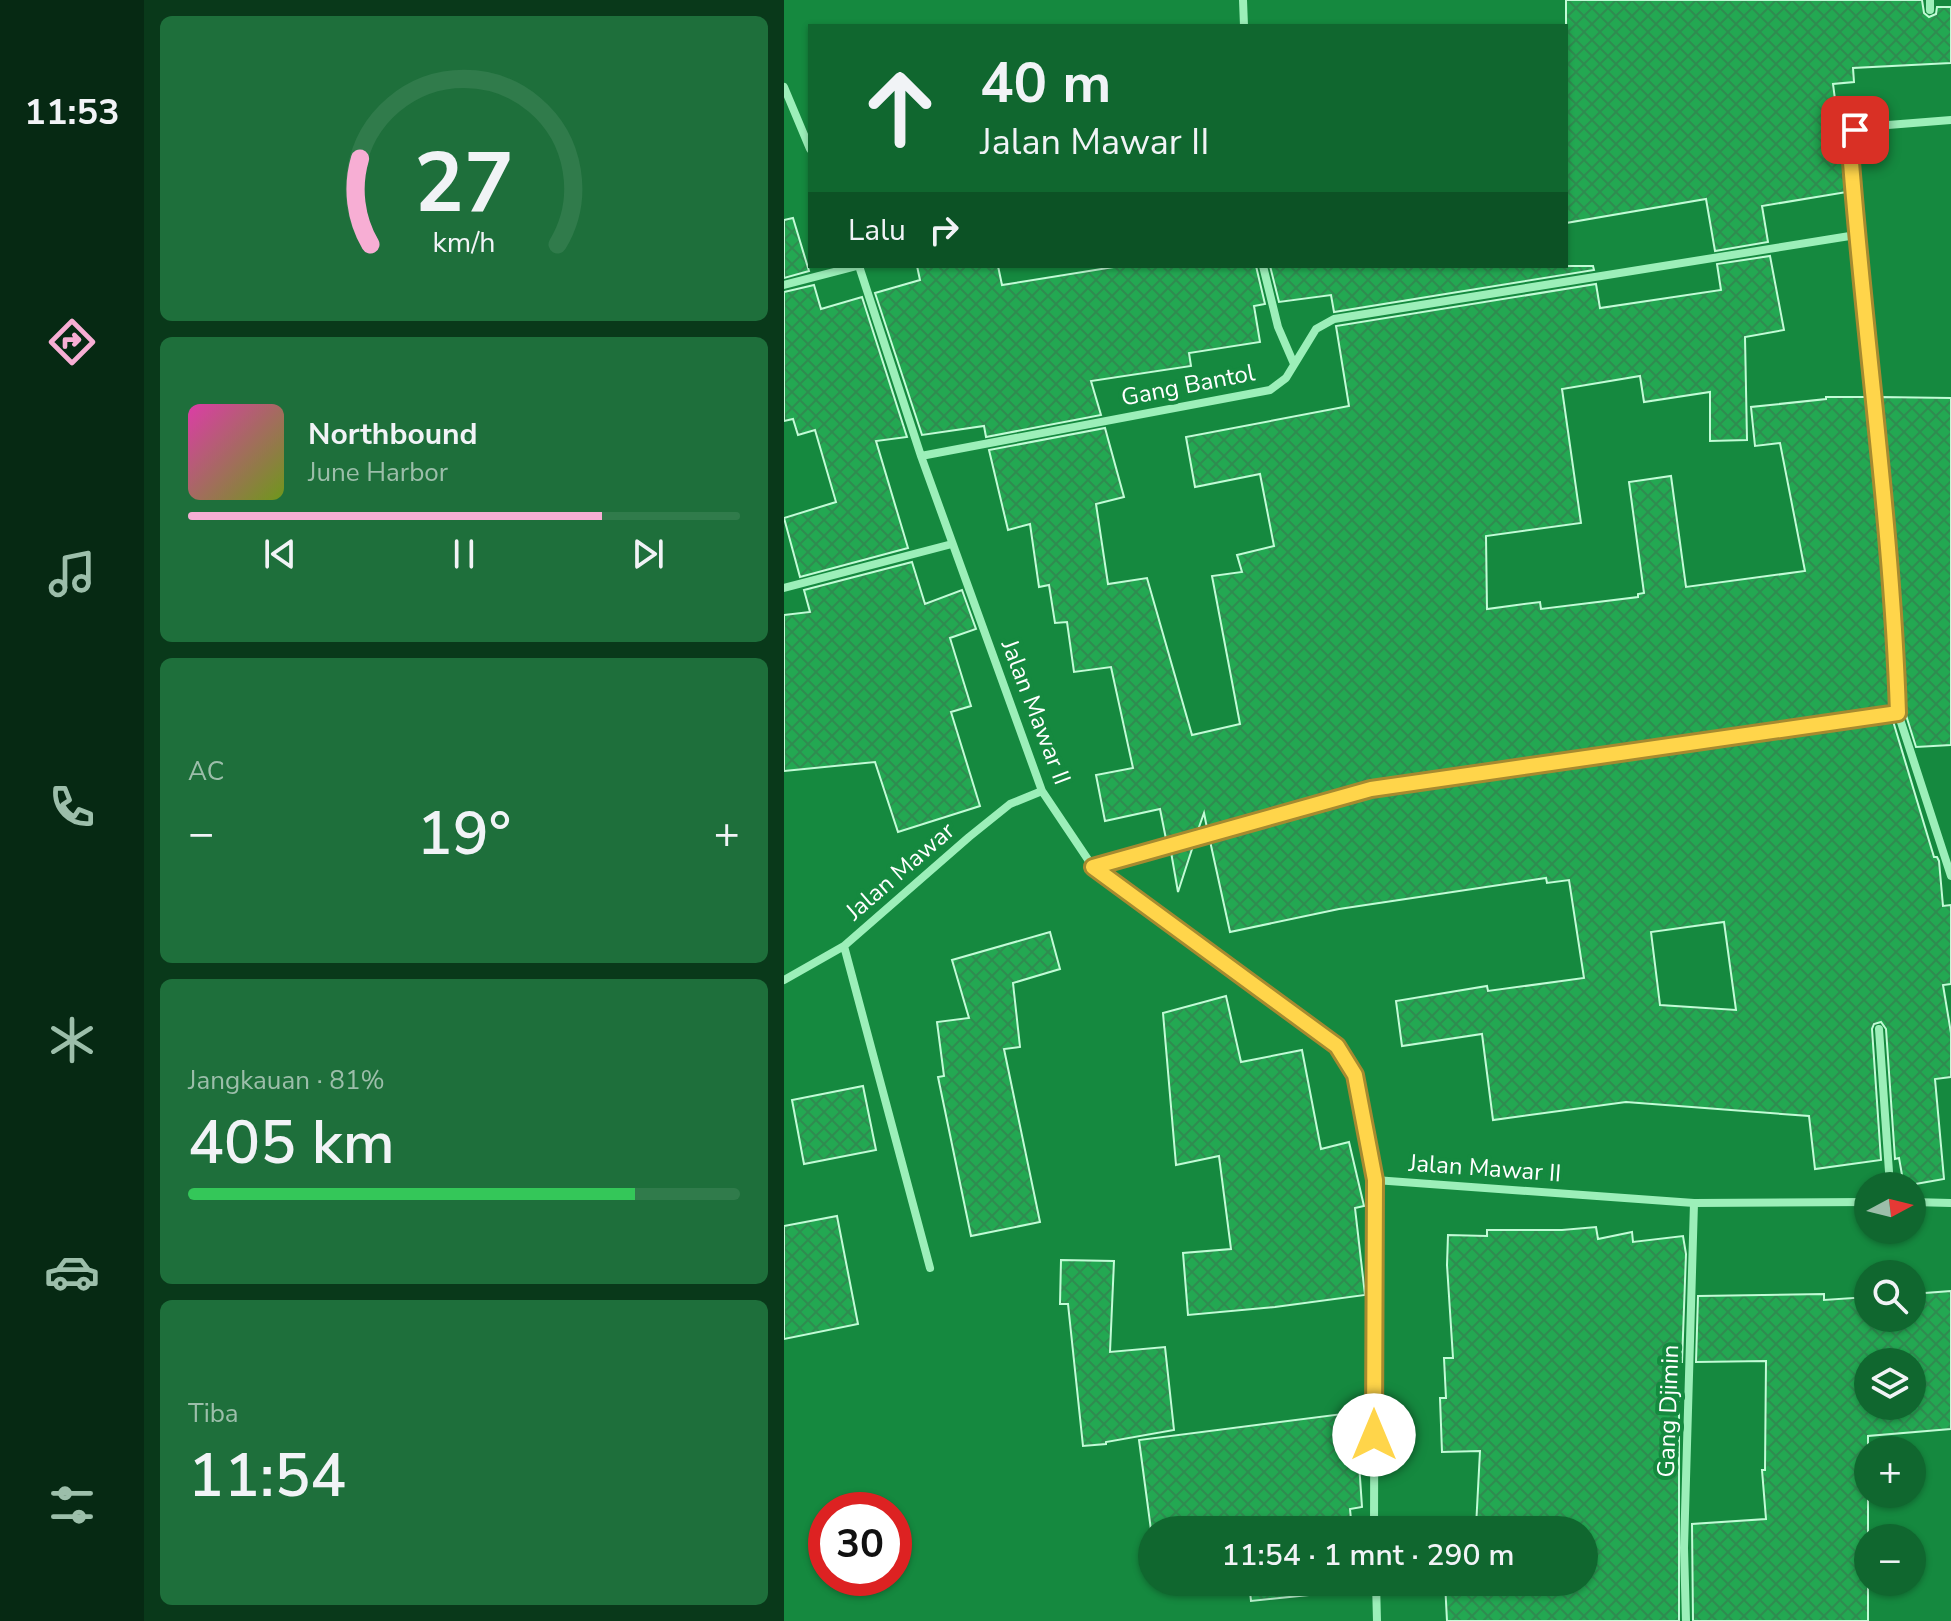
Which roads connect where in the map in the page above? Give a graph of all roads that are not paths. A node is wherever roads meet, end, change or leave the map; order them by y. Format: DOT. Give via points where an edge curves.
graph roads {
  1 [pos="1243,0"];
  2 [pos="1244,24"];
  3 [pos="784,87"];
  4 [pos="1951,120"];
  5 [pos="808,144"];
  6 [pos="1856,235"];
  7 [pos="850,268"];
  8 [pos="859,268"];
  9 [pos="1263,268"];
  10 [pos="784,285"];
  11 [pos="1294,364"];
  12 [pos="921,456"];
  13 [pos="952,544"];
  14 [pos="784,588"];
  15 [pos="1898,713"];
  16 [pos="1042,791"];
  17 [pos="1093,867"];
  18 [pos="1951,876"];
  19 [pos="844,946"];
  20 [pos="784,980"];
  21 [pos="1879,1029"];
  22 [pos="1889,1172"];
  23 [pos="1375,1180"];
  24 [pos="1854,1202"];
  25 [pos="1926,1202"];
  26 [pos="1694,1203"];
  27 [pos="1951,1203"];
  28 [pos="930,1268"];
  29 [pos="1374,1516"];
  30 [pos="1376,1596"];
  31 [pos="1377,1621"];
  32 [pos="1686,1621"];
  1 -- 2 [label="street"];
  3 -- 5 [label="street"];
  4 -- 6 [label="street" via="1855,130 1850,149"];
  6 -- 11 [label="street, Gang Bantol" via="1334,319 1316,329"];
  6 -- 15 [label="street" via="1879,445"];
  7 -- 10 [label="street"];
  8 -- 12 [label="street, Jalan Mawar II"];
  9 -- 11 [label="street" via="1275,319"];
  11 -- 12 [label="street, Gang Bantol" via="1270,390"];
  12 -- 13 [label="street, Jalan Mawar II"];
  13 -- 14 [label="street"];
  13 -- 16 [label="street, Jalan Mawar II"];
  15 -- 17 [label="street" via="1371,789"];
  15 -- 18 [label="street"];
  16 -- 17 [label="street, Jalan Mawar II"];
  16 -- 19 [label="street, Jalan Mawar" via="1010,804"];
  17 -- 23 [label="street, Jalan Mawar II" via="1337,1046 1355,1075"];
  19 -- 20 [label="street, Jalan Mawar"];
  19 -- 28 [label="street"];
  21 -- 22 [label="street"];
  23 -- 26 [label="street, Jalan Mawar II"];
  23 -- 29 [label="street"];
  24 -- 26 [label="street, Jalan Mawar II"];
  25 -- 27 [label="street"];
  26 -- 32 [label="street, Gang Djimin"];
  30 -- 31 [label="street"];
}
